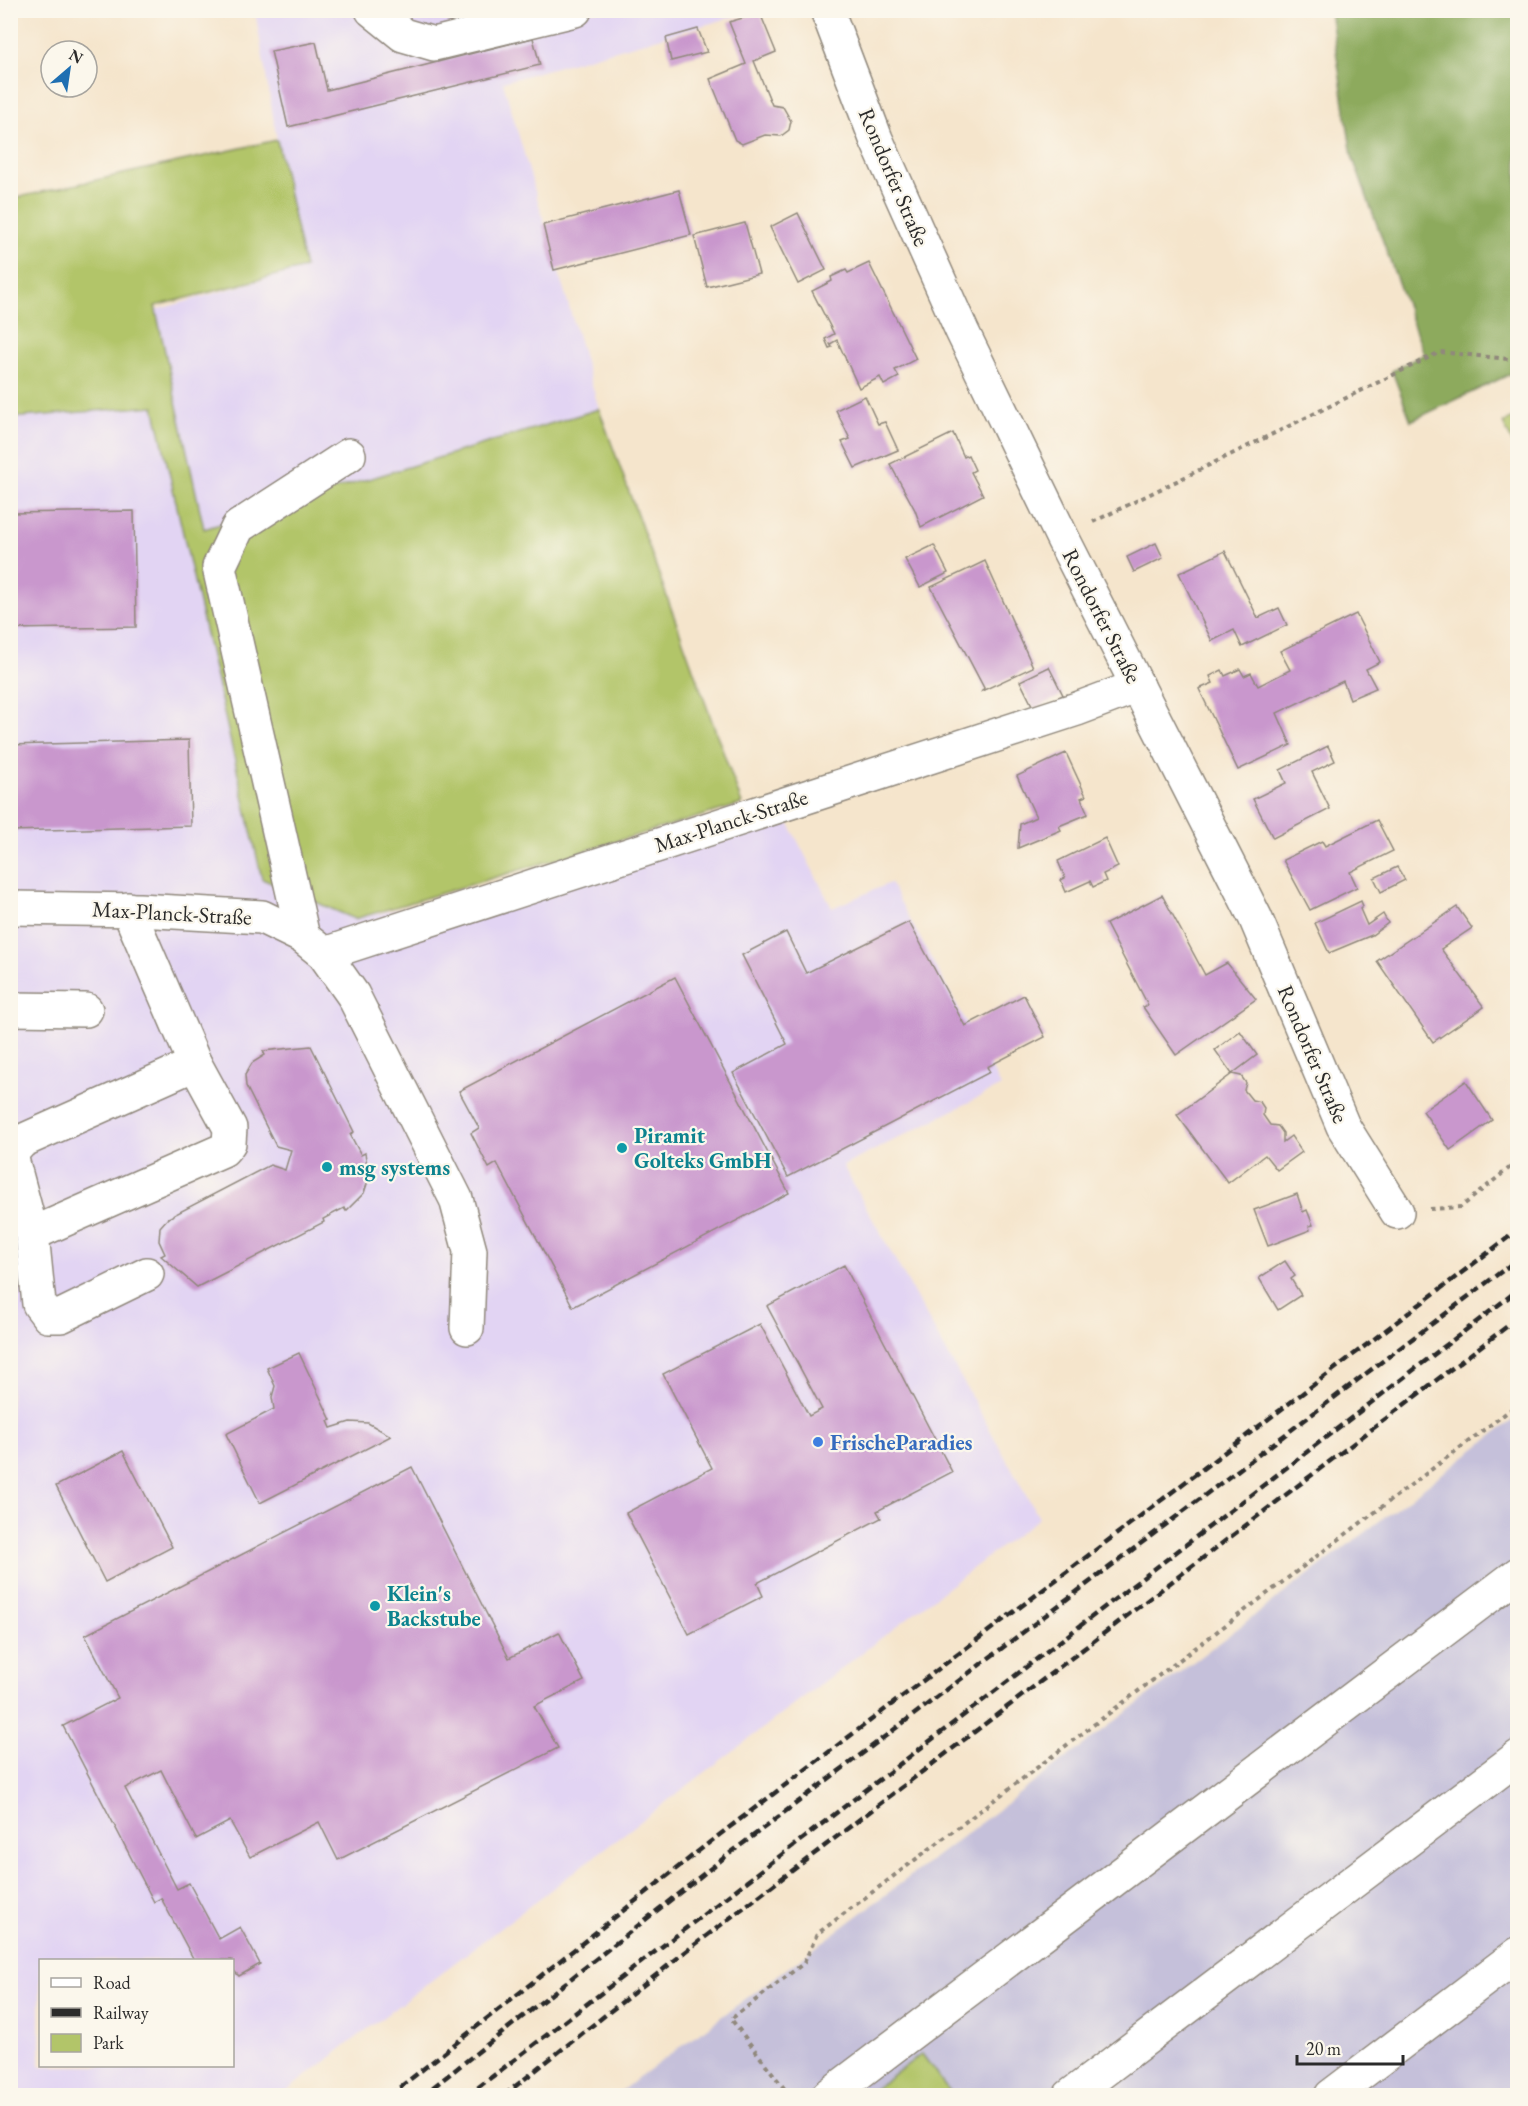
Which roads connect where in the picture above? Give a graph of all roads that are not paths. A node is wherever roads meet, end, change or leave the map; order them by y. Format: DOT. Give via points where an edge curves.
graph roads {
  1 [pos="372,10"];
  2 [pos="575,10"];
  3 [pos="827,10"];
  4 [pos="349,455"];
  5 [pos="1138,686"];
  6 [pos="10,908"];
  7 [pos="128,909"];
  8 [pos="313,945"];
  9 [pos="10,1009"];
  10 [pos="86,1010"];
  11 [pos="195,1064"];
  12 [pos="1397,1212"];
  13 [pos="32,1233"];
  14 [pos="147,1274"];
  15 [pos="467,1328"];
  16 [pos="1518,1574"];
  17 [pos="1518,1757"];
  18 [pos="1518,1954"];
  19 [pos="828,2096"];
  20 [pos="1070,2096"];
  21 [pos="1331,2096"];
  1 -- 2 [label="street" via="403,35 434,44"];
  3 -- 5 [label="street, Rondorfer Straße" via="882,152 962,331"];
  4 -- 8 [label="street" via="238,527 219,567"];
  5 -- 8 [label="street, Max-Planck-Straße" via="1077,709"];
  5 -- 12 [label="street, Rondorfer Straße" via="1255,917 1343,1126"];
  6 -- 7 [label="street, Max-Planck-Straße"];
  7 -- 8 [label="street, Max-Planck-Straße" via="262,917"];
  7 -- 11 [label="street"];
  8 -- 15 [label="street, Max-Planck-Straße" via="353,995 456,1199 470,1251"];
  9 -- 10 [label="street"];
  11 -- 13 [label="street" via="14,1149 12,1159"];
  11 -- 13 [label="street" via="230,1128 230,1143 223,1150"];
  13 -- 14 [label="street" via="39,1304 48,1316 61,1316"];
  16 -- 19 [label="street"];
  17 -- 20 [label="street"];
  18 -- 21 [label="street"];
}
